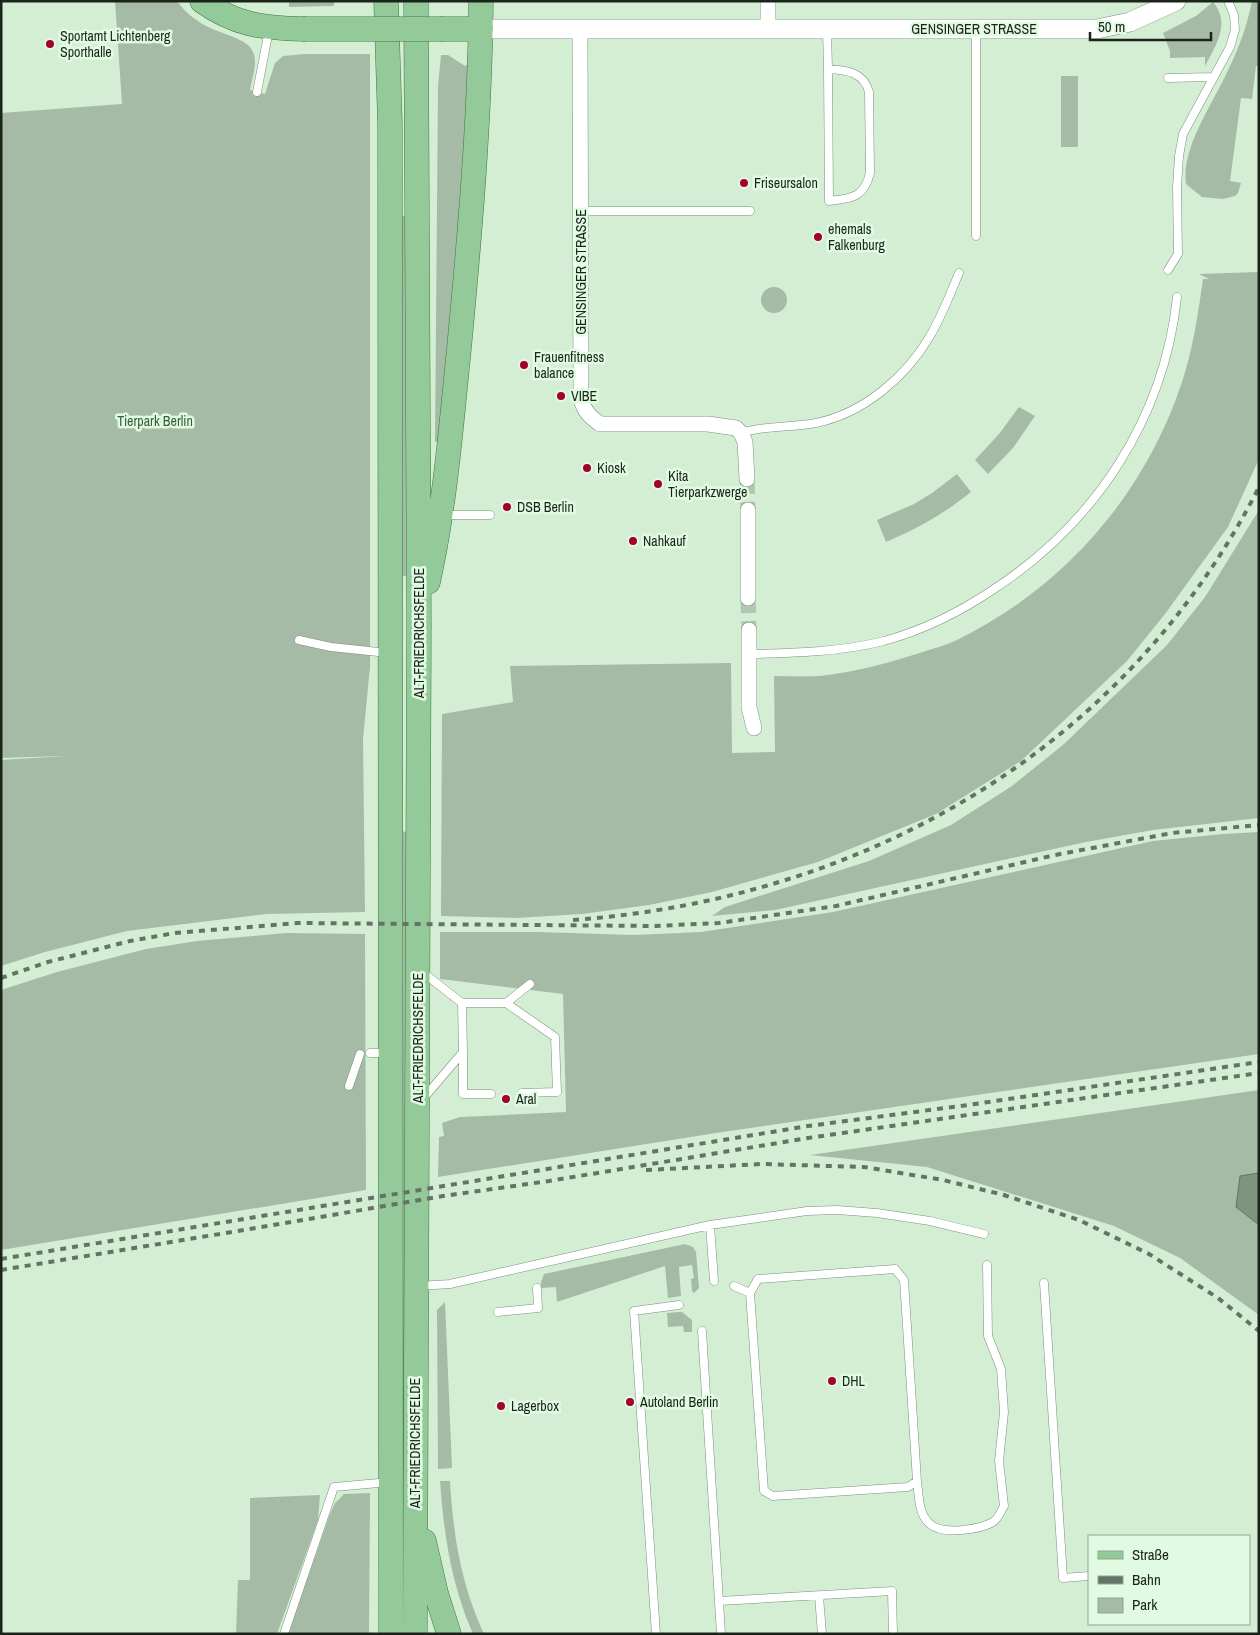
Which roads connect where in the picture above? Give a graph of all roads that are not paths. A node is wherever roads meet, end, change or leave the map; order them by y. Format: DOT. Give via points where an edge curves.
graph roads {
  1 [pos="202,1"];
  2 [pos="386,1"];
  3 [pos="416,1"];
  4 [pos="481,1"];
  5 [pos="768,1"];
  6 [pos="1176,1"];
  7 [pos="1228,1"];
  8 [pos="276,28"];
  9 [pos="481,29"];
  10 [pos="580,29"];
  11 [pos="768,29"];
  12 [pos="976,29"];
  13 [pos="828,30"];
  14 [pos="828,69"];
  15 [pos="1213,77"];
  16 [pos="1168,78"];
  17 [pos="257,92"];
  18 [pos="581,211"];
  19 [pos="750,211"];
  20 [pos="976,236"];
  21 [pos="1168,270"];
  22 [pos="959,273"];
  23 [pos="1177,297"];
  24 [pos="741,433"];
  25 [pos="747,479"];
  26 [pos="748,510"];
  27 [pos="440,515"];
  28 [pos="490,515"];
  29 [pos="748,598"];
  30 [pos="419,623"];
  31 [pos="749,630"];
  32 [pos="299,640"];
  33 [pos="390,653"];
  34 [pos="749,654"];
  35 [pos="754,728"];
  36 [pos="418,968"];
  37 [pos="530,984"];
  38 [pos="462,1003"];
  39 [pos="506,1003"];
  40 [pos="462,1052"];
  41 [pos="360,1054"];
  42 [pos="349,1086"];
  43 [pos="522,1093"];
  44 [pos="491,1094"];
  45 [pos="417,1106"];
  46 [pos="710,1225"];
  47 [pos="984,1234"];
  48 [pos="987,1265"];
  49 [pos="714,1281"];
  50 [pos="1044,1284"];
  51 [pos="417,1286"];
  52 [pos="734,1286"];
  53 [pos="537,1288"];
  54 [pos="750,1294"];
  55 [pos="679,1305"];
  56 [pos="498,1312"];
  57 [pos="702,1331"];
  58 [pos="917,1480"];
  59 [pos="390,1482"];
  60 [pos="415,1503"];
  61 [pos="1088,1576"];
  62 [pos="819,1596"];
  63 [pos="719,1601"];
  64 [pos="284,1634"];
  65 [pos="391,1634"];
  66 [pos="415,1634"];
  67 [pos="449,1634"];
  68 [pos="656,1634"];
  69 [pos="721,1634"];
  70 [pos="822,1634"];
  71 [pos="893,1634"];
  1 -- 8 [label="main road" via="236,21"];
  2 -- 33 [label="main road, ALT-FRIEDRICHSFELDE" via="390,124"];
  3 -- 30 [label="main road, ALT-FRIEDRICHSFELDE"];
  4 -- 9 [label="main road"];
  5 -- 11 [label="street"];
  6 -- 12 [label="street, GENSINGER STRASSE" via="1130,22 1097,29"];
  7 -- 15 [label="lane" via="1234,15 1235,30 1230,47"];
  8 -- 9 [label="main road, bridge"];
  8 -- 17 [label="lane"];
  9 -- 10 [label="street, GENSINGER STRASSE"];
  9 -- 27 [label="main road" via="468,250"];
  10 -- 11 [label="street, GENSINGER STRASSE"];
  10 -- 18 [label="street, GENSINGER STRASSE"];
  11 -- 13 [label="street, GENSINGER STRASSE"];
  12 -- 13 [label="street, GENSINGER STRASSE"];
  12 -- 20 [label="lane"];
  13 -- 14 [label="lane"];
  14 -- 14 [label="lane" via="829,192 829,201 849,199 861,193 867,184 870,173 870,92 861,77 846,70"];
  15 -- 16 [label="lane"];
  15 -- 21 [label="lane" via="1183,134 1177,187 1178,254"];
  18 -- 19 [label="lane"];
  18 -- 24 [label="street, GENSINGER STRASSE" via="583,408 600,424 708,424 736,428"];
  22 -- 24 [label="lane" via="932,334 919,354 861,406 815,423 757,428"];
  23 -- 34 [label="lane" via="1172,336 1153,395 1126,454 1084,512 1031,562 974,603 913,632 853,648"];
  24 -- 25 [label="street" via="746,447"];
  26 -- 29 [label="street"];
  27 -- 28 [label="lane"];
  27 -- 30 [label="main road"];
  30 -- 36 [label="main road, ALT-FRIEDRICHSFELDE"];
  31 -- 34 [label="street"];
  32 -- 33 [label="lane"];
  33 -- 59 [label="main road, ALT-FRIEDRICHSFELDE" via="390,912 380,1053"];
  34 -- 35 [label="street" via="749,706"];
  36 -- 38 [label="lane"];
  36 -- 45 [label="main road, ALT-FRIEDRICHSFELDE"];
  37 -- 39 [label="lane"];
  38 -- 39 [label="lane"];
  38 -- 40 [label="lane"];
  39 -- 43 [label="lane" via="555,1037 557,1092"];
  40 -- 44 [label="lane" via="463,1094"];
  40 -- 45 [label="lane"];
  41 -- 42 [label="lane"];
  45 -- 51 [label="main road, ALT-FRIEDRICHSFELDE"];
  46 -- 47 [label="lane" via="807,1211 837,1210 930,1221"];
  46 -- 49 [label="lane"];
  46 -- 51 [label="lane" via="450,1284"];
  48 -- 58 [label="lane" via="988,1336 1001,1369 1004,1412 999,1461 1004,1506 994,1521 973,1529 939,1530 929,1524 921,1509"];
  50 -- 61 [label="lane" via="1063,1578"];
  51 -- 60 [label="main road, ALT-FRIEDRICHSFELDE"];
  52 -- 54 [label="lane"];
  53 -- 56 [label="lane" via="538,1308"];
  54 -- 58 [label="lane" via="764,1491 772,1496 908,1487"];
  54 -- 58 [label="lane" via="758,1279 895,1269 904,1280"];
  55 -- 68 [label="lane" via="634,1311"];
  57 -- 63 [label="lane"];
  59 -- 64 [label="lane" via="334,1487"];
  59 -- 65 [label="main road, ALT-FRIEDRICHSFELDE"];
  60 -- 66 [label="main road, ALT-FRIEDRICHSFELDE"];
  60 -- 67 [label="main road"];
  62 -- 63 [label="lane"];
  62 -- 70 [label="lane"];
  62 -- 71 [label="lane" via="892,1591"];
  63 -- 69 [label="lane"];
}
